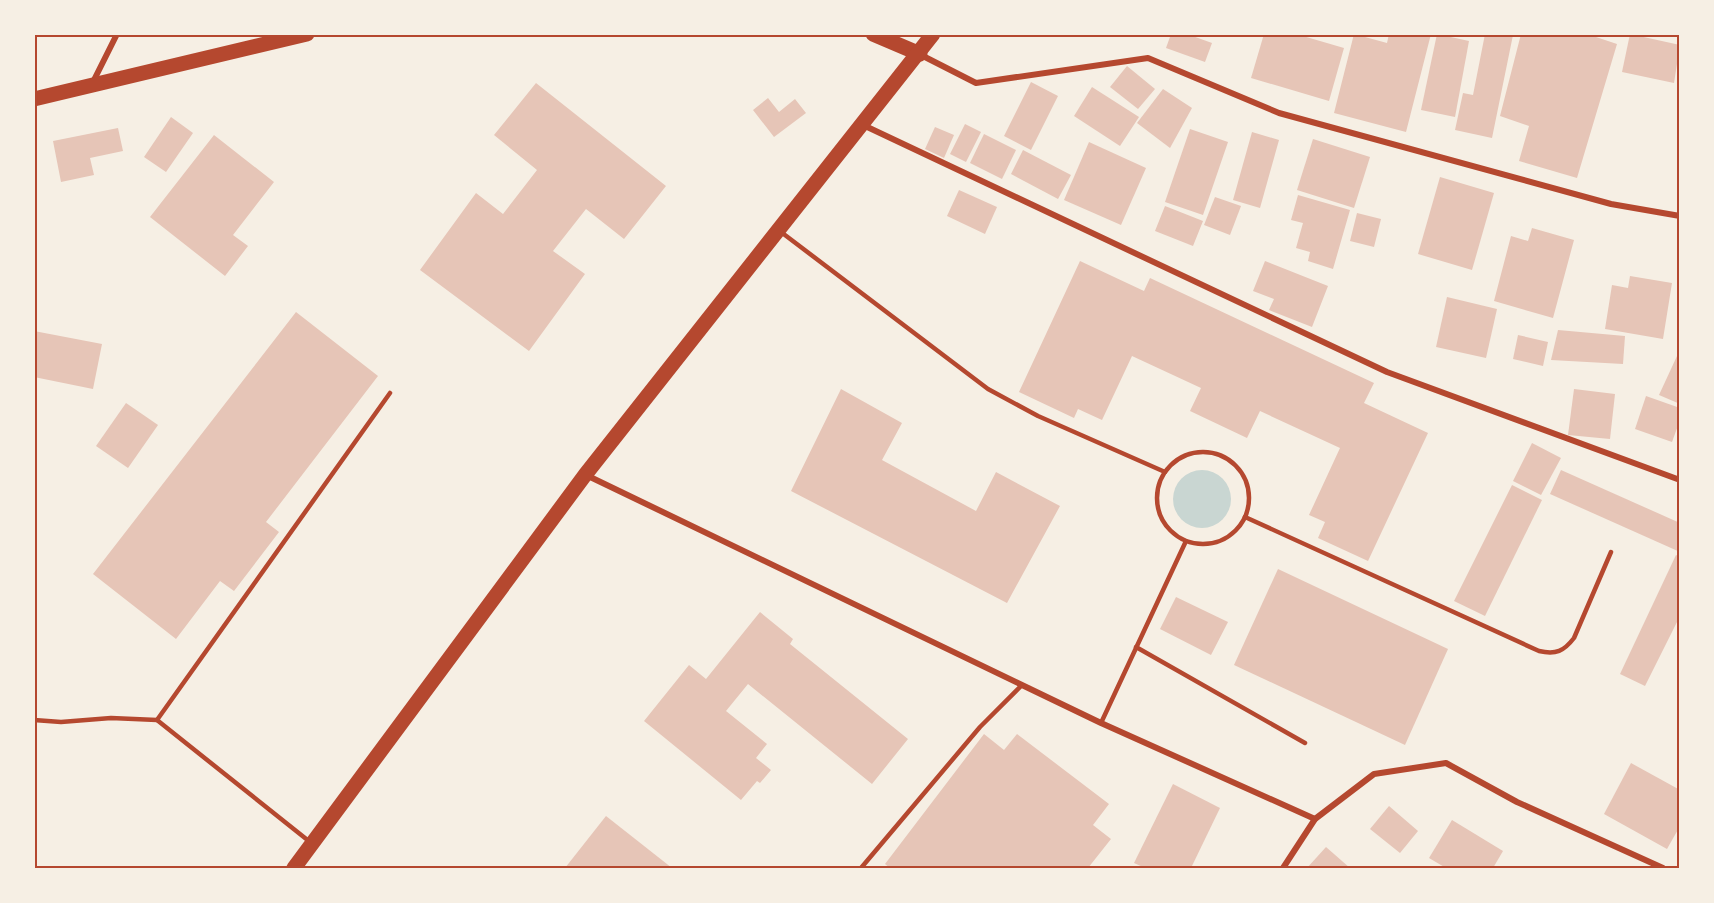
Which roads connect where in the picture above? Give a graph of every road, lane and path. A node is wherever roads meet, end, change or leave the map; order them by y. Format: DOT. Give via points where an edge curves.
graph roads {
  1 [pos="117,34"];
  2 [pos="307,34"];
  3 [pos="873,34"];
  4 [pos="933,34"];
  5 [pos="920,54"];
  6 [pos="92,85"];
  7 [pos="34,99"];
  8 [pos="862,125"];
  9 [pos="1680,216"];
  10 [pos="779,230"];
  11 [pos="390,393"];
  12 [pos="1166,472"];
  13 [pos="585,475"];
  14 [pos="1680,480"];
  15 [pos="1245,517"];
  16 [pos="1186,541"];
  17 [pos="1611,552"];
  18 [pos="1136,647"];
  19 [pos="1022,685"];
  20 [pos="34,720"];
  21 [pos="157,720"];
  22 [pos="1101,723"];
  23 [pos="1305,743"];
  24 [pos="1315,819"];
  25 [pos="312,844"];
  26 [pos="294,868"];
  27 [pos="861,868"];
  28 [pos="1283,868"];
  29 [pos="1663,868"];
  1 -- 6 [label="street"];
  2 -- 6 [label="main road"];
  3 -- 5 [label="main road"];
  4 -- 5 [label="main road"];
  5 -- 8 [label="main road"];
  5 -- 9 [label="street" via="976,83 1148,58 1279,113 1611,204"];
  6 -- 7 [label="main road"];
  8 -- 10 [label="main road"];
  8 -- 14 [label="street" via="1388,372"];
  10 -- 12 [label="lane" via="988,389 1038,416"];
  10 -- 13 [label="main road"];
  11 -- 21 [label="lane"];
  12 -- 15 [label="lane" via="1190,454 1204,452 1226,459 1242,474 1248,487"];
  12 -- 16 [label="lane" via="1157,498 1159,511 1174,534"];
  13 -- 19 [label="street"];
  13 -- 25 [label="main road"];
  15 -- 16 [label="lane" via="1227,538 1207,544"];
  15 -- 17 [label="lane" via="1553,654 1565,649 1574,638"];
  16 -- 18 [label="lane"];
  18 -- 22 [label="lane"];
  18 -- 23 [label="lane"];
  19 -- 22 [label="street"];
  19 -- 27 [label="lane" via="980,727"];
  20 -- 21 [label="lane"];
  21 -- 25 [label="lane"];
  22 -- 24 [label="street"];
  24 -- 28 [label="street"];
  24 -- 29 [label="street" via="1374,774 1446,763 1517,802"];
  25 -- 26 [label="main road"];
}
